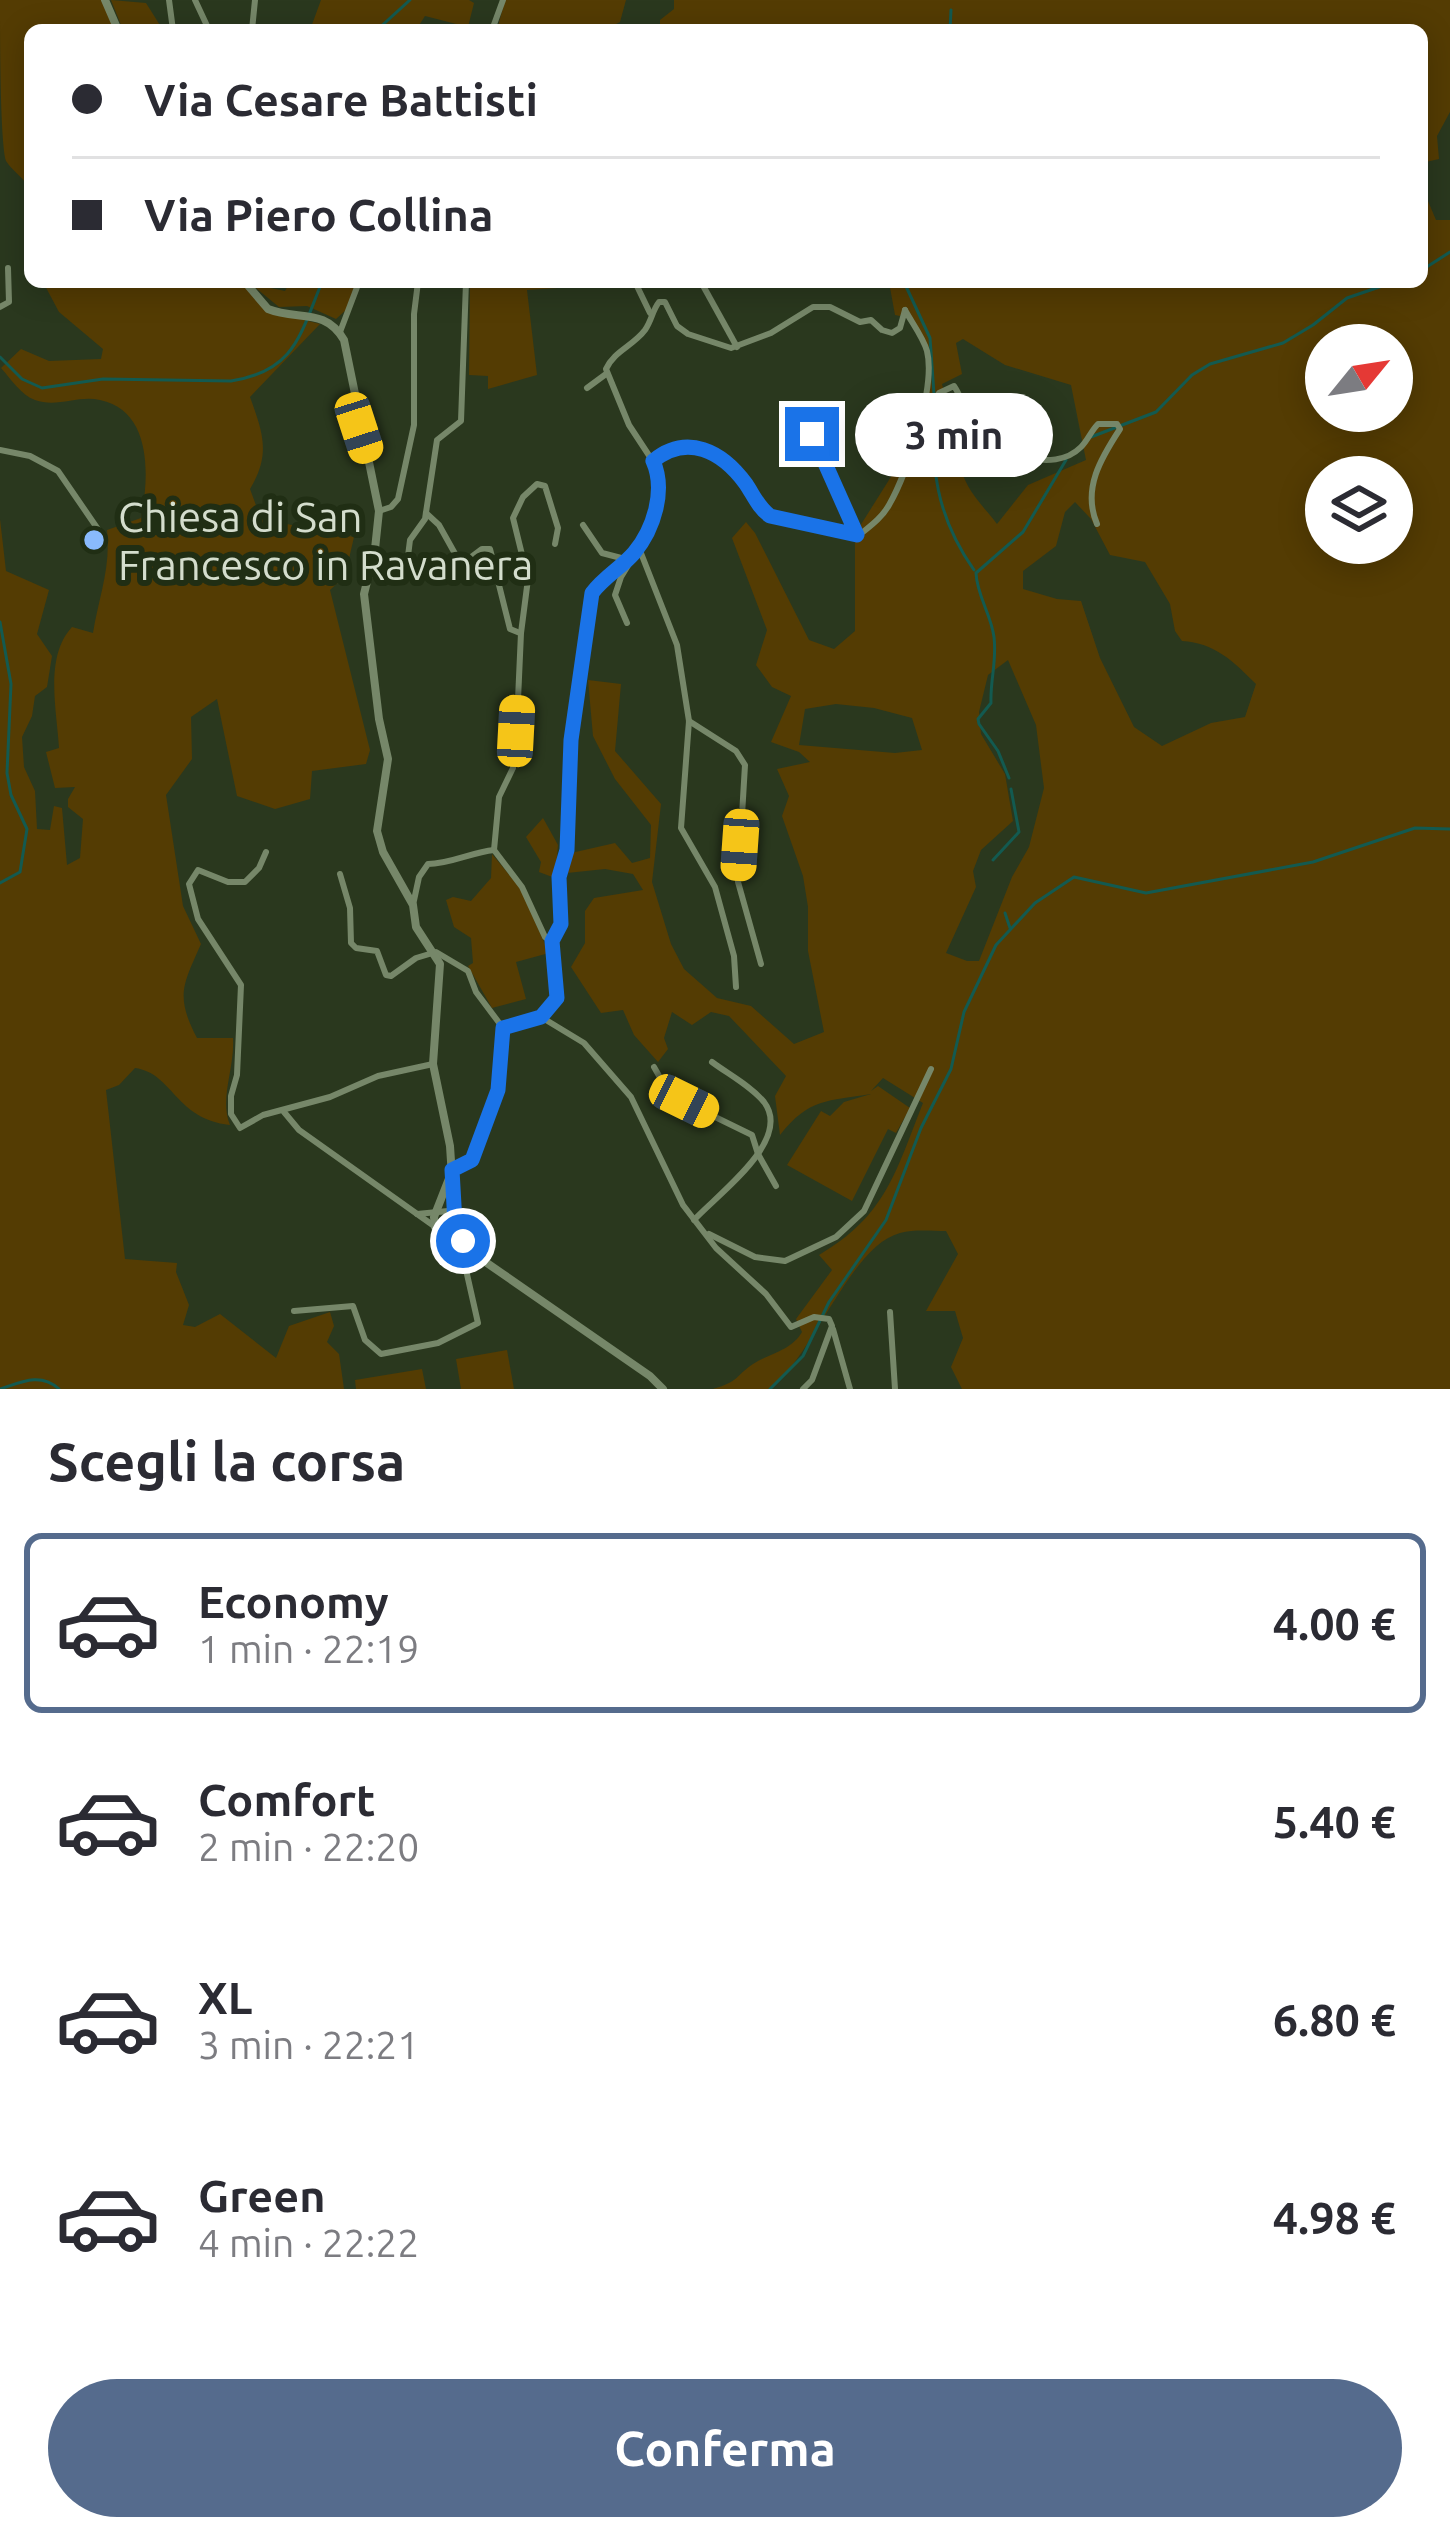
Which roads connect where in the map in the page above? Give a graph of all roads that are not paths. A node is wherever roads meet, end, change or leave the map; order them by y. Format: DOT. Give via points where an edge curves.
graph roads {
  1 [pos="8,268"];
  2 [pos="250,288"];
  3 [pos="357,288"];
  4 [pos="417,288"];
  5 [pos="466,288"];
  6 [pos="638,288"];
  7 [pos="704,288"];
  8 [pos="0,307"];
  9 [pos="652,316"];
  10 [pos="340,332"];
  11 [pos="737,347"];
  12 [pos="607,374"];
  13 [pos="587,388"];
  14 [pos="810,415"];
  15 [pos="919,424"];
  16 [pos="0,450"];
  17 [pos="653,461"];
  18 [pos="379,511"];
  19 [pos="426,513"];
  20 [pos="1096,524"];
  21 [pos="583,525"];
  22 [pos="857,535"];
  23 [pos="104,538"];
  24 [pos="555,544"];
  25 [pos="639,548"];
  26 [pos="629,558"];
  27 [pos="369,576"];
  28 [pos="628,623"];
  29 [pos="521,633"];
  30 [pos="689,721"];
  31 [pos="494,850"];
  32 [pos="266,852"];
  33 [pos="340,874"];
  34 [pos="413,904"];
  35 [pos="552,941"];
  36 [pos="436,952"];
  37 [pos="761,964"];
  38 [pos="736,988"];
  39 [pos="541,1017"];
  40 [pos="503,1028"];
  41 [pos="712,1062"];
  42 [pos="433,1064"];
  43 [pos="654,1066"];
  44 [pos="931,1069"];
  45 [pos="284,1112"];
  46 [pos="758,1154"];
  47 [pos="452,1170"];
  48 [pos="776,1186"];
  49 [pos="435,1213"];
  50 [pos="414,1214"];
  51 [pos="455,1219"];
  52 [pos="694,1220"];
  53 [pos="437,1228"];
  54 [pos="706,1233"];
  55 [pos="468,1249"];
  56 [pos="294,1311"];
  57 [pos="890,1312"];
  58 [pos="830,1323"];
  59 [pos="662,1389"];
  60 [pos="803,1389"];
  61 [pos="850,1389"];
  62 [pos="895,1389"];
  1 -- 8 [label="street" via="8,302"];
  2 -- 10 [label="street" via="268,309 320,316"];
  3 -- 10 [label="street"];
  4 -- 18 [label="street" via="414,425 398,499"];
  5 -- 19 [label="street" via="461,422 437,440"];
  6 -- 9 [label="street"];
  7 -- 11 [label="street"];
  9 -- 11 [label="street" via="662,301 688,334"];
  9 -- 12 [label="street"];
  10 -- 18 [label="street"];
  11 -- 15 [label="street" via="821,306 892,333 905,310 928,355"];
  12 -- 13 [label="street"];
  12 -- 17 [label="street"];
  14 -- 22 [label="street" via="813,441"];
  15 -- 20 [label="street" via="950,386 979,431 1013,454 1068,455 1098,424 1118,424 1090,491"];
  15 -- 22 [label="street" via="887,509"];
  16 -- 23 [label="street" via="58,471"];
  17 -- 22 [label="street" via="677,446 704,449 735,471 770,516"];
  17 -- 25 [label="street" via="659,489"];
  18 -- 27 [label="street"];
  19 -- 27 [label="street" via="403,562"];
  19 -- 29 [label="street" via="458,559 490,549 510,629"];
  21 -- 26 [label="street" via="602,553"];
  24 -- 29 [label="street" via="555,516 537,484 513,518 528,579"];
  25 -- 26 [label="street"];
  25 -- 28 [label="street" via="615,596"];
  25 -- 30 [label="street" via="673,630"];
  26 -- 35 [label="street" via="592,593 571,740 561,924"];
  27 -- 34 [label="street" via="365,609 388,759 377,831"];
  29 -- 31 [label="street" via="516,744"];
  30 -- 37 [label="street" via="745,765 738,882"];
  30 -- 38 [label="street" via="681,828 715,887"];
  31 -- 34 [label="street" via="431,862 418,877"];
  31 -- 35 [label="street"];
  32 -- 45 [label="street" via="245,882 198,870 189,884 198,919 241,985 233,1120 240,1129"];
  33 -- 36 [label="street" via="351,943 377,951 386,975"];
  34 -- 36 [label="street" via="416,928"];
  35 -- 39 [label="street" via="557,998"];
  36 -- 40 [label="street" via="468,970"];
  36 -- 42 [label="street"];
  39 -- 40 [label="street"];
  39 -- 52 [label="street" via="584,1043 631,1097"];
  40 -- 47 [label="street" via="498,1090 472,1160"];
  41 -- 46 [label="street" via="771,1114 773,1131"];
  42 -- 45 [label="street"];
  42 -- 47 [label="street"];
  43 -- 46 [label="street" via="667,1094 750,1133"];
  44 -- 54 [label="street" via="864,1210 836,1237 785,1261 755,1257"];
  45 -- 50 [label="street"];
  46 -- 48 [label="street"];
  46 -- 52 [label="street"];
  47 -- 49 [label="street"];
  47 -- 51 [label="street"];
  49 -- 50 [label="street"];
  49 -- 51 [label="street"];
  49 -- 53 [label="street"];
  50 -- 53 [label="street"];
  51 -- 53 [label="street"];
  51 -- 55 [label="street"];
  52 -- 54 [label="street"];
  53 -- 55 [label="street"];
  54 -- 58 [label="street" via="786,1324 796,1328 820,1316"];
  55 -- 56 [label="street" via="478,1322 438,1343 381,1354 364,1340 353,1306"];
  55 -- 59 [label="street"];
  57 -- 62 [label="street"];
  58 -- 60 [label="street"];
  58 -- 61 [label="street"];
}
